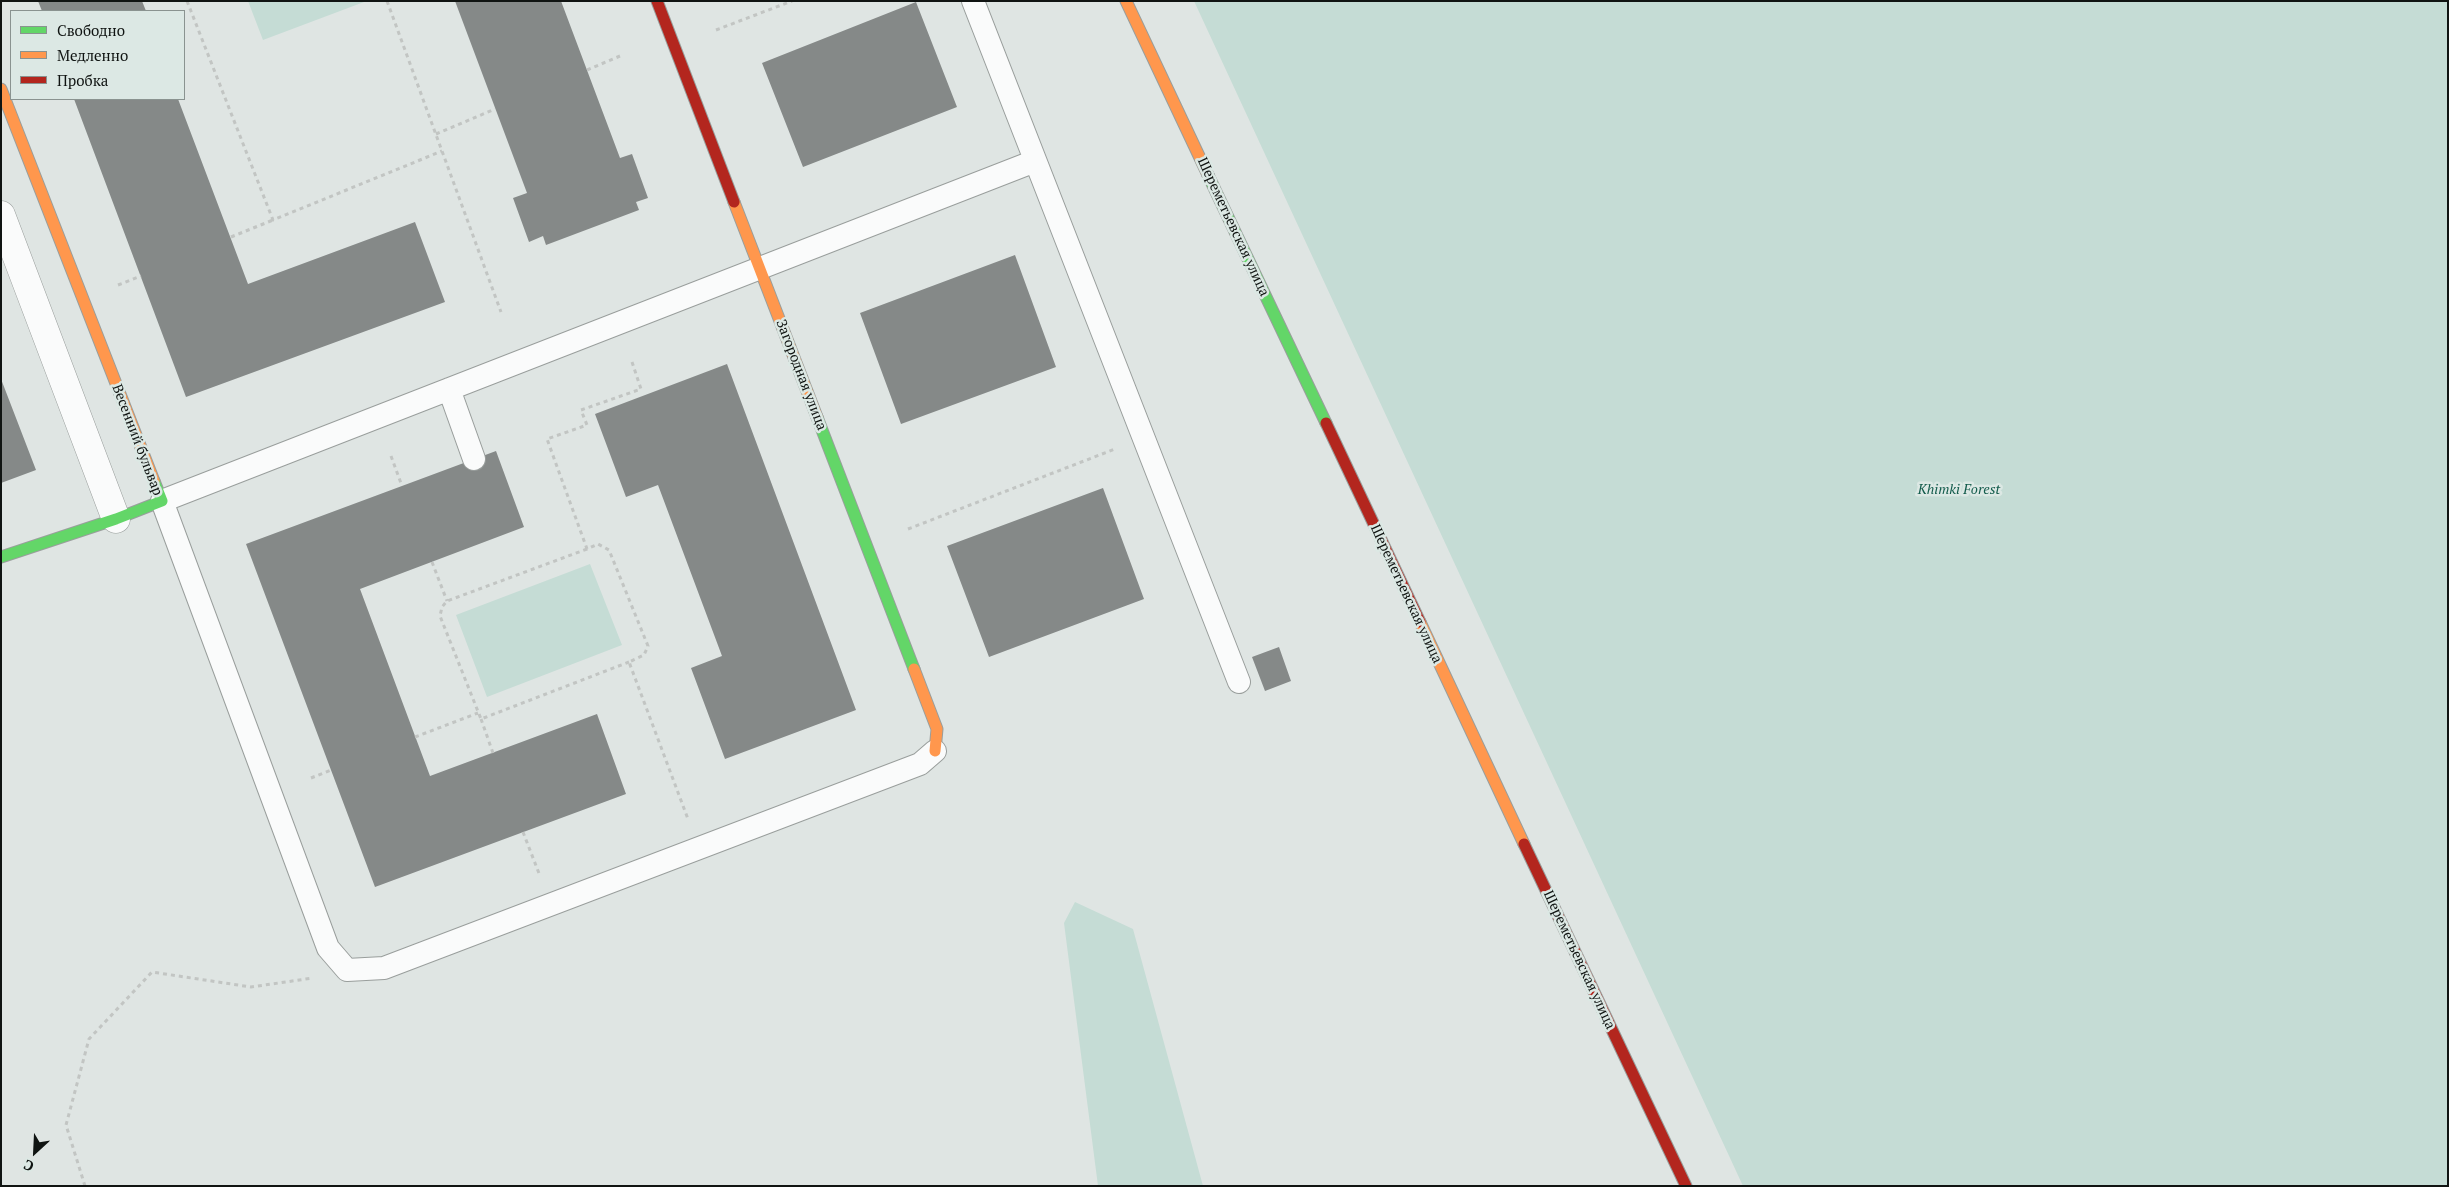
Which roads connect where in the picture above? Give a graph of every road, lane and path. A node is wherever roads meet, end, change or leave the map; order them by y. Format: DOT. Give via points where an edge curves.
graph roads {
  1 [pos="187,1"];
  2 [pos="387,1"];
  3 [pos="657,1"];
  4 [pos="792,1"];
  5 [pos="973,1"];
  6 [pos="1126,1"];
  7 [pos="716,30"];
  8 [pos="620,56"];
  9 [pos="587,70"];
  10 [pos="1,89"];
  11 [pos="495,109"];
  12 [pos="436,134"];
  13 [pos="442,151"];
  14 [pos="1035,161"];
  15 [pos="1,215"];
  16 [pos="273,220"];
  17 [pos="231,238"];
  18 [pos="760,268"];
  19 [pos="141,276"];
  20 [pos="118,285"];
  21 [pos="501,312"];
  22 [pos="632,362"];
  23 [pos="449,389"];
  24 [pos="1115,449"];
  25 [pos="391,456"];
  26 [pos="474,459"];
  27 [pos="402,486"];
  28 [pos="162,501"];
  29 [pos="116,518"];
  30 [pos="908,529"];
  31 [pos="587,549"];
  32 [pos="1,556"];
  33 [pos="432,562"];
  34 [pos="447,601"];
  35 [pos="630,662"];
  36 [pos="1239,682"];
  37 [pos="478,713"];
  38 [pos="481,720"];
  39 [pos="415,737"];
  40 [pos="935,751"];
  41 [pos="493,753"];
  42 [pos="331,770"];
  43 [pos="311,778"];
  44 [pos="523,832"];
  45 [pos="699,848"];
  46 [pos="550,904"];
  47 [pos="347,970"];
  48 [pos="86,1186"];
  49 [pos="1686,1186"];
  1 -- 16 [label="path"];
  2 -- 12 [label="path"];
  3 -- 18 [label="street, Загородная улица"];
  4 -- 7 [label="path"];
  5 -- 14 [label="lane"];
  6 -- 49 [label="street, Шереметьевская улица"];
  8 -- 9 [label="path"];
  10 -- 28 [label="street, Весенний бульвар"];
  11 -- 12 [label="path"];
  12 -- 13 [label="path"];
  13 -- 16 [label="path"];
  13 -- 21 [label="path"];
  14 -- 18 [label="lane"];
  14 -- 36 [label="lane"];
  15 -- 29 [label="street"];
  16 -- 17 [label="path"];
  18 -- 23 [label="lane"];
  18 -- 40 [label="street, Загородная улица" via="937,729"];
  19 -- 20 [label="path"];
  22 -- 31 [label="path" via="642,389 582,410 587,425 547,439"];
  23 -- 26 [label="lane"];
  23 -- 28 [label="lane"];
  24 -- 30 [label="path"];
  25 -- 27 [label="path"];
  28 -- 29 [label="street, Весенний бульвар"];
  28 -- 47 [label="lane" via="328,948"];
  29 -- 32 [label="street, Весенний бульвар"];
  31 -- 34 [label="path"];
  31 -- 35 [label="path" via="598,544 610,550 648,646 644,655"];
  33 -- 34 [label="path"];
  34 -- 37 [label="path" via="440,616"];
  35 -- 38 [label="path"];
  35 -- 45 [label="path"];
  37 -- 38 [label="path"];
  37 -- 39 [label="path"];
  38 -- 41 [label="path"];
  40 -- 45 [label="lane" via="920,764"];
  42 -- 43 [label="path"];
  44 -- 46 [label="path"];
  45 -- 46 [label="lane"];
  46 -- 47 [label="lane" via="384,968"];
  47 -- 48 [label="path" via="251,987 152,972 89,1039 66,1125"];
}
